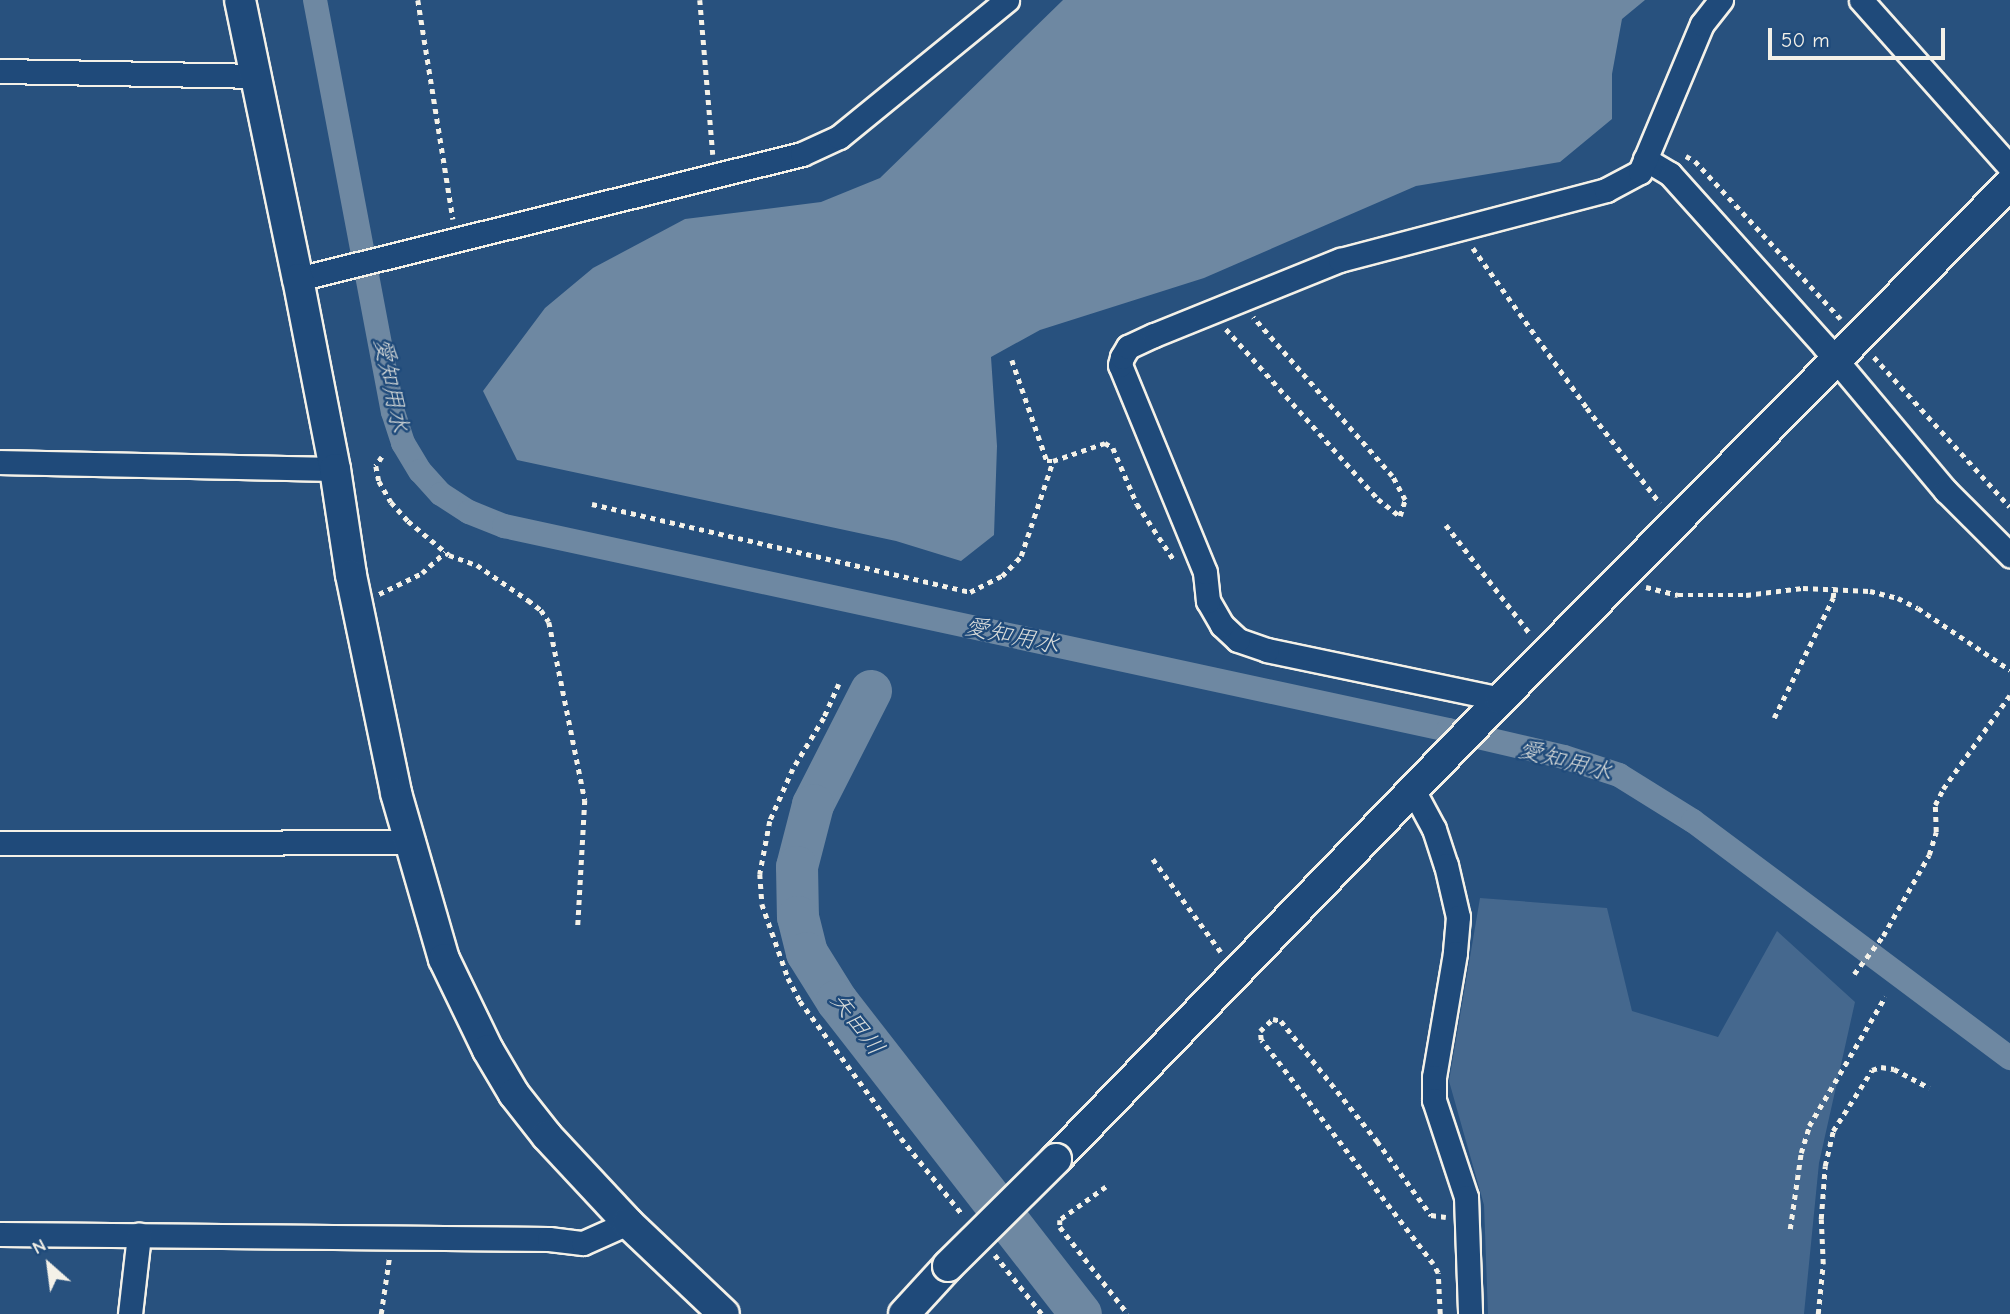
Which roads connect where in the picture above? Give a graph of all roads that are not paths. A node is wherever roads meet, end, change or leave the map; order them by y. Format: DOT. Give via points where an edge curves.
graph roads {
  1 [pos="240,0"];
  2 [pos="1007,0"];
  3 [pos="1721,0"];
  4 [pos="1860,0"];
  5 [pos="0,72"];
  6 [pos="253,76"];
  7 [pos="1645,159"];
  8 [pos="2010,167"];
  9 [pos="2010,184"];
  10 [pos="298,279"];
  11 [pos="1835,360"];
  12 [pos="0,462"];
  13 [pos="335,469"];
  14 [pos="2010,555"];
  15 [pos="1494,709"];
  16 [pos="1413,790"];
  17 [pos="413,842"];
  18 [pos="0,843"];
  19 [pos="628,1223"];
  20 [pos="0,1234"];
  21 [pos="139,1235"];
  22 [pos="131,1314"];
  23 [pos="724,1314"];
  24 [pos="904,1314"];
  25 [pos="1470,1314"];
  1 -- 6 [label="street"];
  2 -- 10 [label="street" via="839,137 802,154"];
  3 -- 7 [label="street" via="1702,24"];
  4 -- 8 [label="street"];
  5 -- 6 [label="street"];
  6 -- 10 [label="street"];
  7 -- 11 [label="street" via="1670,174"];
  7 -- 15 [label="street" via="1640,172 1606,190 1340,260 1128,348 1120,365 1205,572 1208,601 1238,640"];
  9 -- 11 [label="street"];
  10 -- 13 [label="street"];
  11 -- 14 [label="street" via="1946,491"];
  11 -- 15 [label="street"];
  12 -- 13 [label="street"];
  13 -- 17 [label="street" via="396,793"];
  15 -- 16 [label="street"];
  16 -- 24 [label="street, bridge"];
  16 -- 25 [label="street" via="1442,853 1458,917 1434,1100 1466,1197"];
  17 -- 18 [label="street"];
  17 -- 19 [label="street" via="444,960 488,1050 547,1136"];
  19 -- 21 [label="street" via="583,1243"];
  19 -- 23 [label="street"];
  20 -- 21 [label="street"];
  21 -- 22 [label="street"];
}
